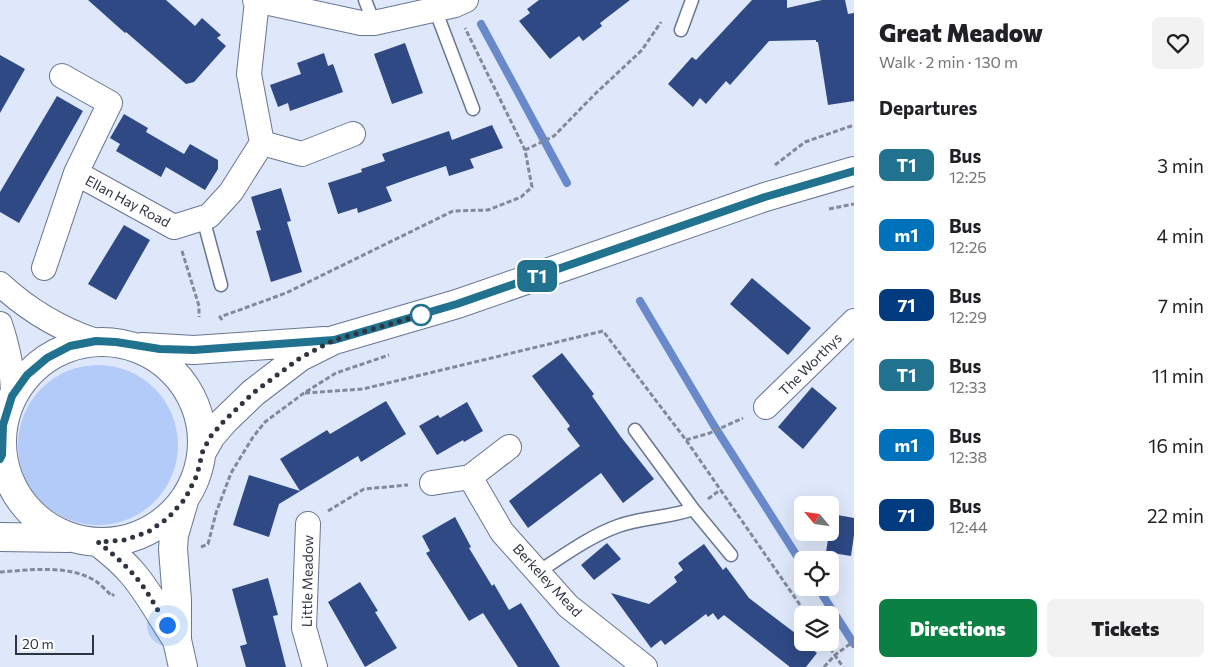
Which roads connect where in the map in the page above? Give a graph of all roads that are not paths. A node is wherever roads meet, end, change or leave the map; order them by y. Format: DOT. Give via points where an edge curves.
graph roads {
  1 [pos="256,0"];
  2 [pos="365,0"];
  3 [pos="692,0"];
  4 [pos="452,5"];
  5 [pos="374,23"];
  6 [pos="681,30"];
  7 [pos="62,76"];
  8 [pos="473,109"];
  9 [pos="353,134"];
  10 [pos="262,143"];
  11 [pos="854,171"];
  12 [pos="76,173"];
  13 [pos="203,218"];
  14 [pos="44,268"];
  15 [pos="0,284"];
  16 [pos="221,285"];
  17 [pos="854,321"];
  18 [pos="0,324"];
  19 [pos="334,340"];
  20 [pos="96,341"];
  21 [pos="135,346"];
  22 [pos="12,396"];
  23 [pos="766,407"];
  24 [pos="635,430"];
  25 [pos="509,448"];
  26 [pos="203,450"];
  27 [pos="1,457"];
  28 [pos="470,477"];
  29 [pos="432,483"];
  30 [pos="185,499"];
  31 [pos="693,509"];
  32 [pos="308,524"];
  33 [pos="0,537"];
  34 [pos="72,538"];
  35 [pos="98,542"];
  36 [pos="731,555"];
  37 [pos="538,572"];
  38 [pos="177,640"];
  39 [pos="183,667"];
  40 [pos="315,667"];
  41 [pos="645,667"];
  1 -- 5 [label="street"];
  1 -- 10 [label="street" via="249,74"];
  2 -- 5 [label="lane"];
  3 -- 6 [label="lane"];
  4 -- 5 [label="street"];
  4 -- 8 [label="lane"];
  7 -- 12 [label="street, Ellan Hay Road" via="110,103"];
  9 -- 10 [label="street" via="302,154"];
  10 -- 13 [label="street, Ellan Hay Road" via="231,192 209,216"];
  11 -- 19 [label="street" via="765,197 457,304"];
  12 -- 13 [label="street, Ellan Hay Road" via="174,227"];
  12 -- 14 [label="street, Ellan Hay Road"];
  13 -- 16 [label="lane"];
  15 -- 20 [label="street" via="48,320"];
  17 -- 23 [label="street, The Worthys"];
  18 -- 22 [label="street" via="13,377"];
  19 -- 21 [label="street" via="194,350"];
  19 -- 26 [label="street" via="300,358 253,393 224,421"];
  20 -- 21 [label="street"];
  20 -- 22 [label="street" via="70,346 47,358 27,375"];
  21 -- 26 [label="street" via="159,358 179,376 193,398 202,423"];
  22 -- 27 [label="street" via="3,425"];
  24 -- 31 [label="lane"];
  25 -- 28 [label="street"];
  26 -- 30 [label="street" via="197,475"];
  27 -- 34 [label="street" via="18,497 28,509 51,528"];
  28 -- 29 [label="street"];
  28 -- 37 [label="street, Berkeley Mead" via="502,532"];
  30 -- 35 [label="street" via="168,518 148,532 124,540"];
  30 -- 38 [label="street" via="174,542"];
  31 -- 36 [label="lane"];
  31 -- 37 [label="lane" via="617,526"];
  32 -- 40 [label="street, Little Meadow" via="304,628"];
  33 -- 34 [label="street"];
  34 -- 35 [label="street"];
  35 -- 38 [label="street" via="132,573"];
  37 -- 41 [label="street, Berkeley Mead" via="568,606"];
  38 -- 39 [label="street"];
}
